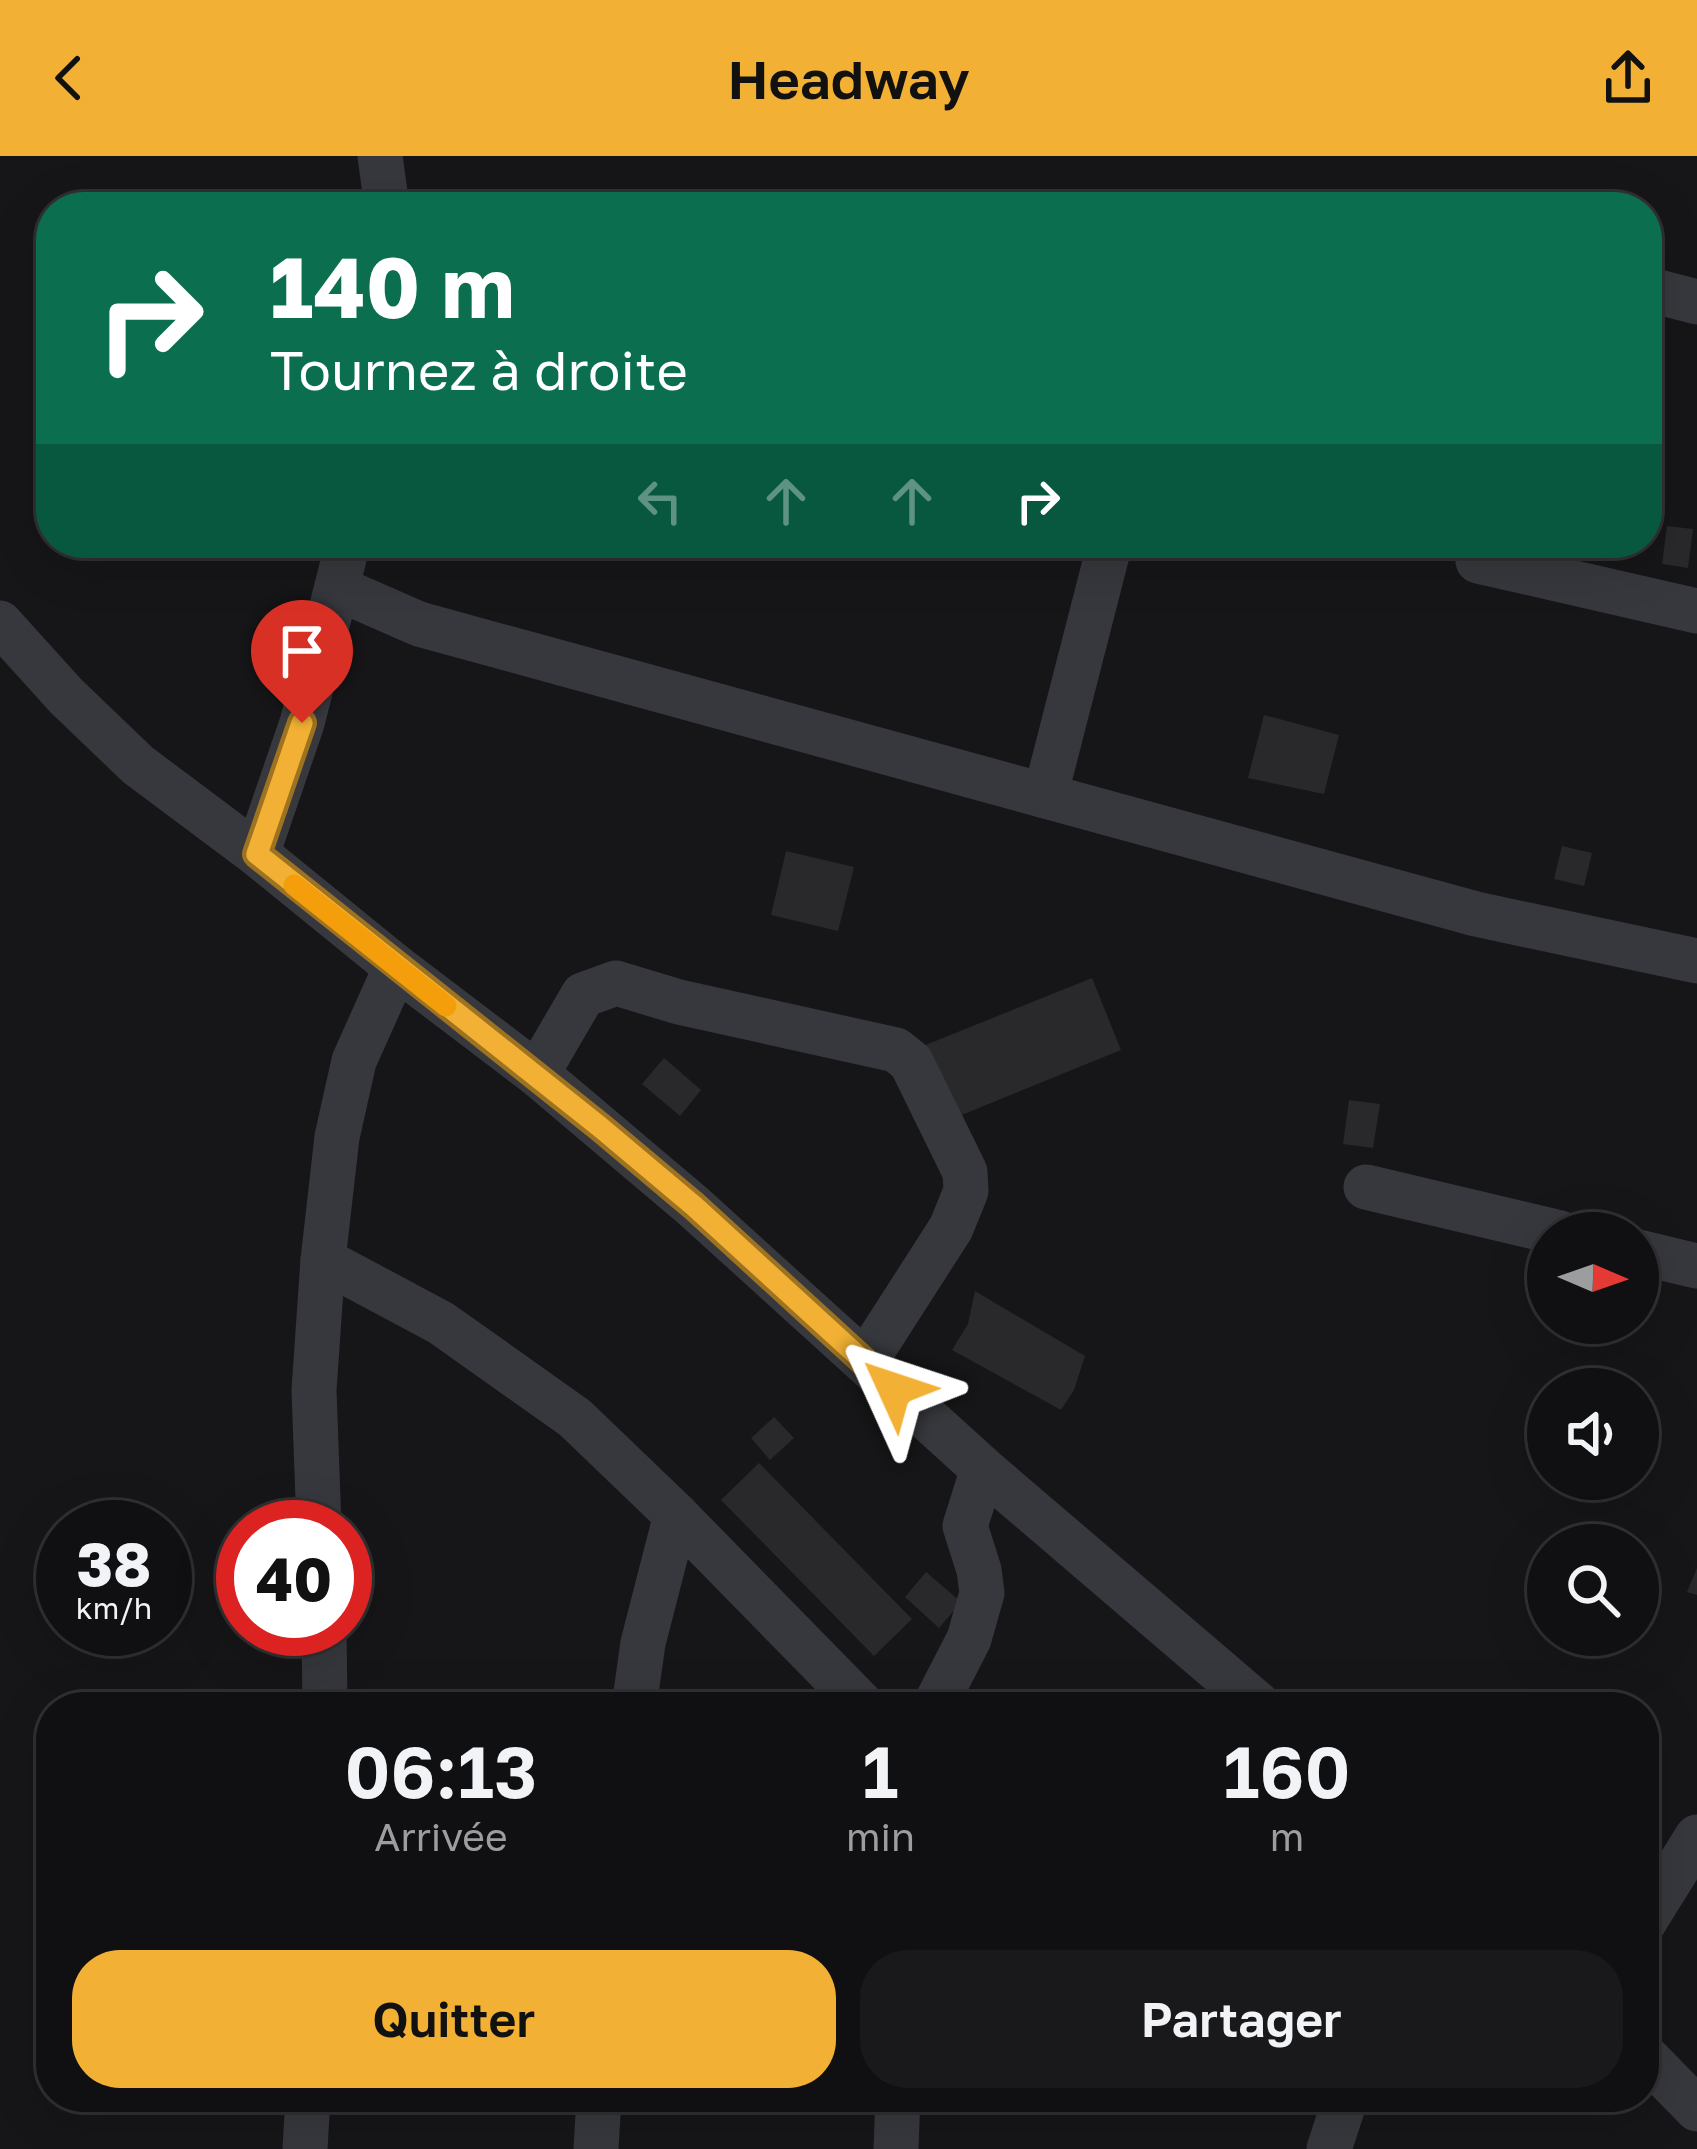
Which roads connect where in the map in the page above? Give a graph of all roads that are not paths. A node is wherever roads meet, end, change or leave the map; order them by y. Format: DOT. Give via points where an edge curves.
graph roads {
  1 [pos="380,156"];
  2 [pos="385,192"];
  3 [pos="1662,293"];
  4 [pos="1697,302"];
  5 [pos="344,558"];
  6 [pos="1106,558"];
  7 [pos="1478,561"];
  8 [pos="337,588"];
  9 [pos="1697,611"];
  10 [pos="0,623"];
  11 [pos="1045,796"];
  12 [pos="257,854"];
  13 [pos="1697,961"];
  14 [pos="396,967"];
  15 [pos="537,1074"];
  16 [pos="1366,1187"];
  17 [pos="1527,1225"];
  18 [pos="1659,1257"];
  19 [pos="323,1260"];
  20 [pos="1697,1266"];
  21 [pos="865,1362"];
  22 [pos="982,1469"];
  23 [pos="318,1500"];
  24 [pos="676,1515"];
  25 [pos="324,1656"];
  26 [pos="325,1692"];
  27 [pos="636,1692"];
  28 [pos="849,1692"];
  29 [pos="942,1692"];
  30 [pos="1243,1692"];
  31 [pos="1697,1837"];
  32 [pos="1659,1898"];
  33 [pos="1659,2070"];
  34 [pos="1697,2109"];
  35 [pos="307,2112"];
  36 [pos="597,2112"];
  37 [pos="897,2112"];
  38 [pos="1341,2112"];
  39 [pos="304,2149"];
  40 [pos="596,2149"];
  41 [pos="896,2149"];
  42 [pos="1329,2149"];
  1 -- 2 [label="street"];
  3 -- 4 [label="street"];
  5 -- 8 [label="street"];
  6 -- 11 [label="street"];
  7 -- 9 [label="street"];
  8 -- 11 [label="street" via="419,624"];
  8 -- 12 [label="street"];
  10 -- 12 [label="street" via="138,765"];
  11 -- 13 [label="street" via="1476,914"];
  12 -- 14 [label="street"];
  14 -- 15 [label="street"];
  14 -- 19 [label="street" via="354,1061"];
  15 -- 21 [label="street"];
  15 -- 21 [label="street" via="583,995 616,982 896,1050 911,1062 966,1191"];
  16 -- 17 [label="street"];
  18 -- 20 [label="street"];
  19 -- 23 [label="street" via="314,1390"];
  19 -- 24 [label="street" via="441,1323 574,1418"];
  21 -- 22 [label="street"];
  22 -- 29 [label="street" via="965,1526 982,1593 970,1639"];
  22 -- 30 [label="street"];
  24 -- 27 [label="street"];
  24 -- 28 [label="street"];
  25 -- 26 [label="street"];
  31 -- 32 [label="street"];
  33 -- 34 [label="street"];
  35 -- 39 [label="street"];
  36 -- 40 [label="street"];
  37 -- 41 [label="street"];
  38 -- 42 [label="street"];
}
